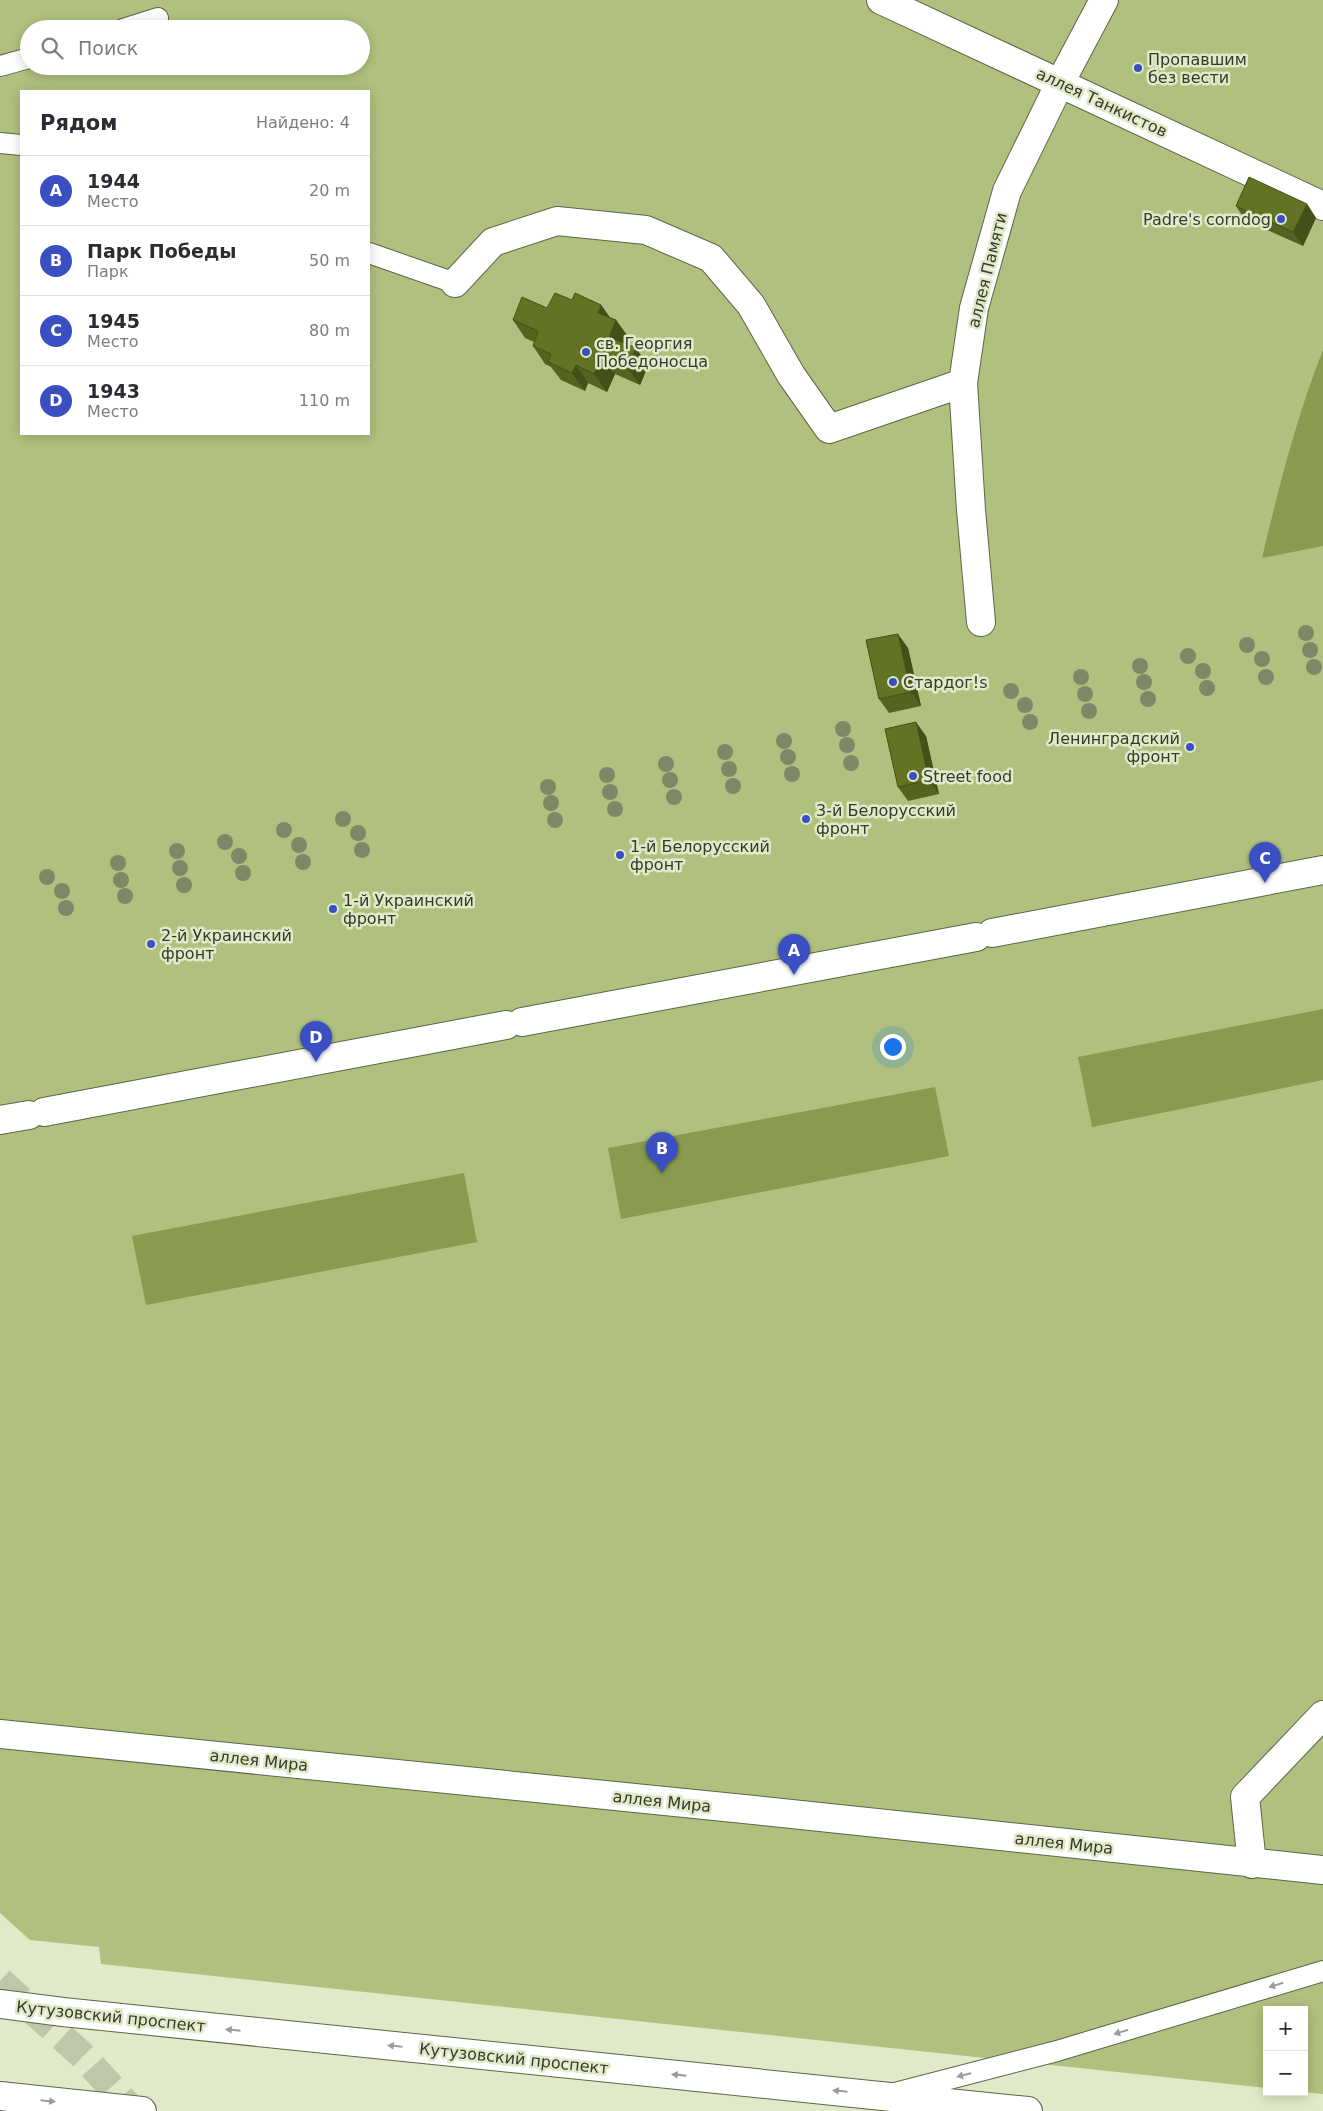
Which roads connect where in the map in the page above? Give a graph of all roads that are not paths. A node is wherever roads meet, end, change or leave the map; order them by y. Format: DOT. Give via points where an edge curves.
graph roads {
  1 [pos="880,0"];
  2 [pos="1104,0"];
  3 [pos="158,18"];
  4 [pos="152,20"];
  5 [pos="20,60"];
  6 [pos="0,66"];
  7 [pos="1060,83"];
  8 [pos="0,143"];
  9 [pos="20,145"];
  10 [pos="1323,206"];
  11 [pos="370,253"];
  12 [pos="455,283"];
  13 [pos="963,383"];
  14 [pos="981,622"];
  15 [pos="1323,870"];
  16 [pos="0,1120"];
  17 [pos="1323,1715"];
  18 [pos="0,1734"];
  19 [pos="1252,1864"];
  20 [pos="1323,1870"];
  21 [pos="1323,1970"];
  22 [pos="0,2004"];
  23 [pos="0,2096"];
  24 [pos="883,2096"];
  25 [pos="142,2111"];
  26 [pos="1028,2111"];
  1 -- 7 [label="street, аллея Танкистов"];
  2 -- 7 [label="street, аллея Памяти"];
  3 -- 4 [label="lane"];
  5 -- 6 [label="lane"];
  7 -- 10 [label="street, аллея Танкистов"];
  7 -- 13 [label="street, аллея Памяти" via="1007,191 974,308"];
  8 -- 9 [label="lane"];
  11 -- 12 [label="lane"];
  12 -- 13 [label="street" via="493,242 557,221 646,230 711,258 751,305 791,375 829,429"];
  13 -- 14 [label="street, аллея Памяти"];
  15 -- 16 [label="street"];
  17 -- 19 [label="street" via="1245,1797"];
  18 -- 19 [label="street, аллея Мира"];
  19 -- 20 [label="street, аллея Мира"];
  21 -- 24 [label="lane, one-way" via="1057,2051"];
  24 -- 22 [label="street, Кутузовский проспект, one-way"];
  23 -- 25 [label="street, one-way"];
  24 -- 26 [label="street, Кутузовский проспект"];
}
